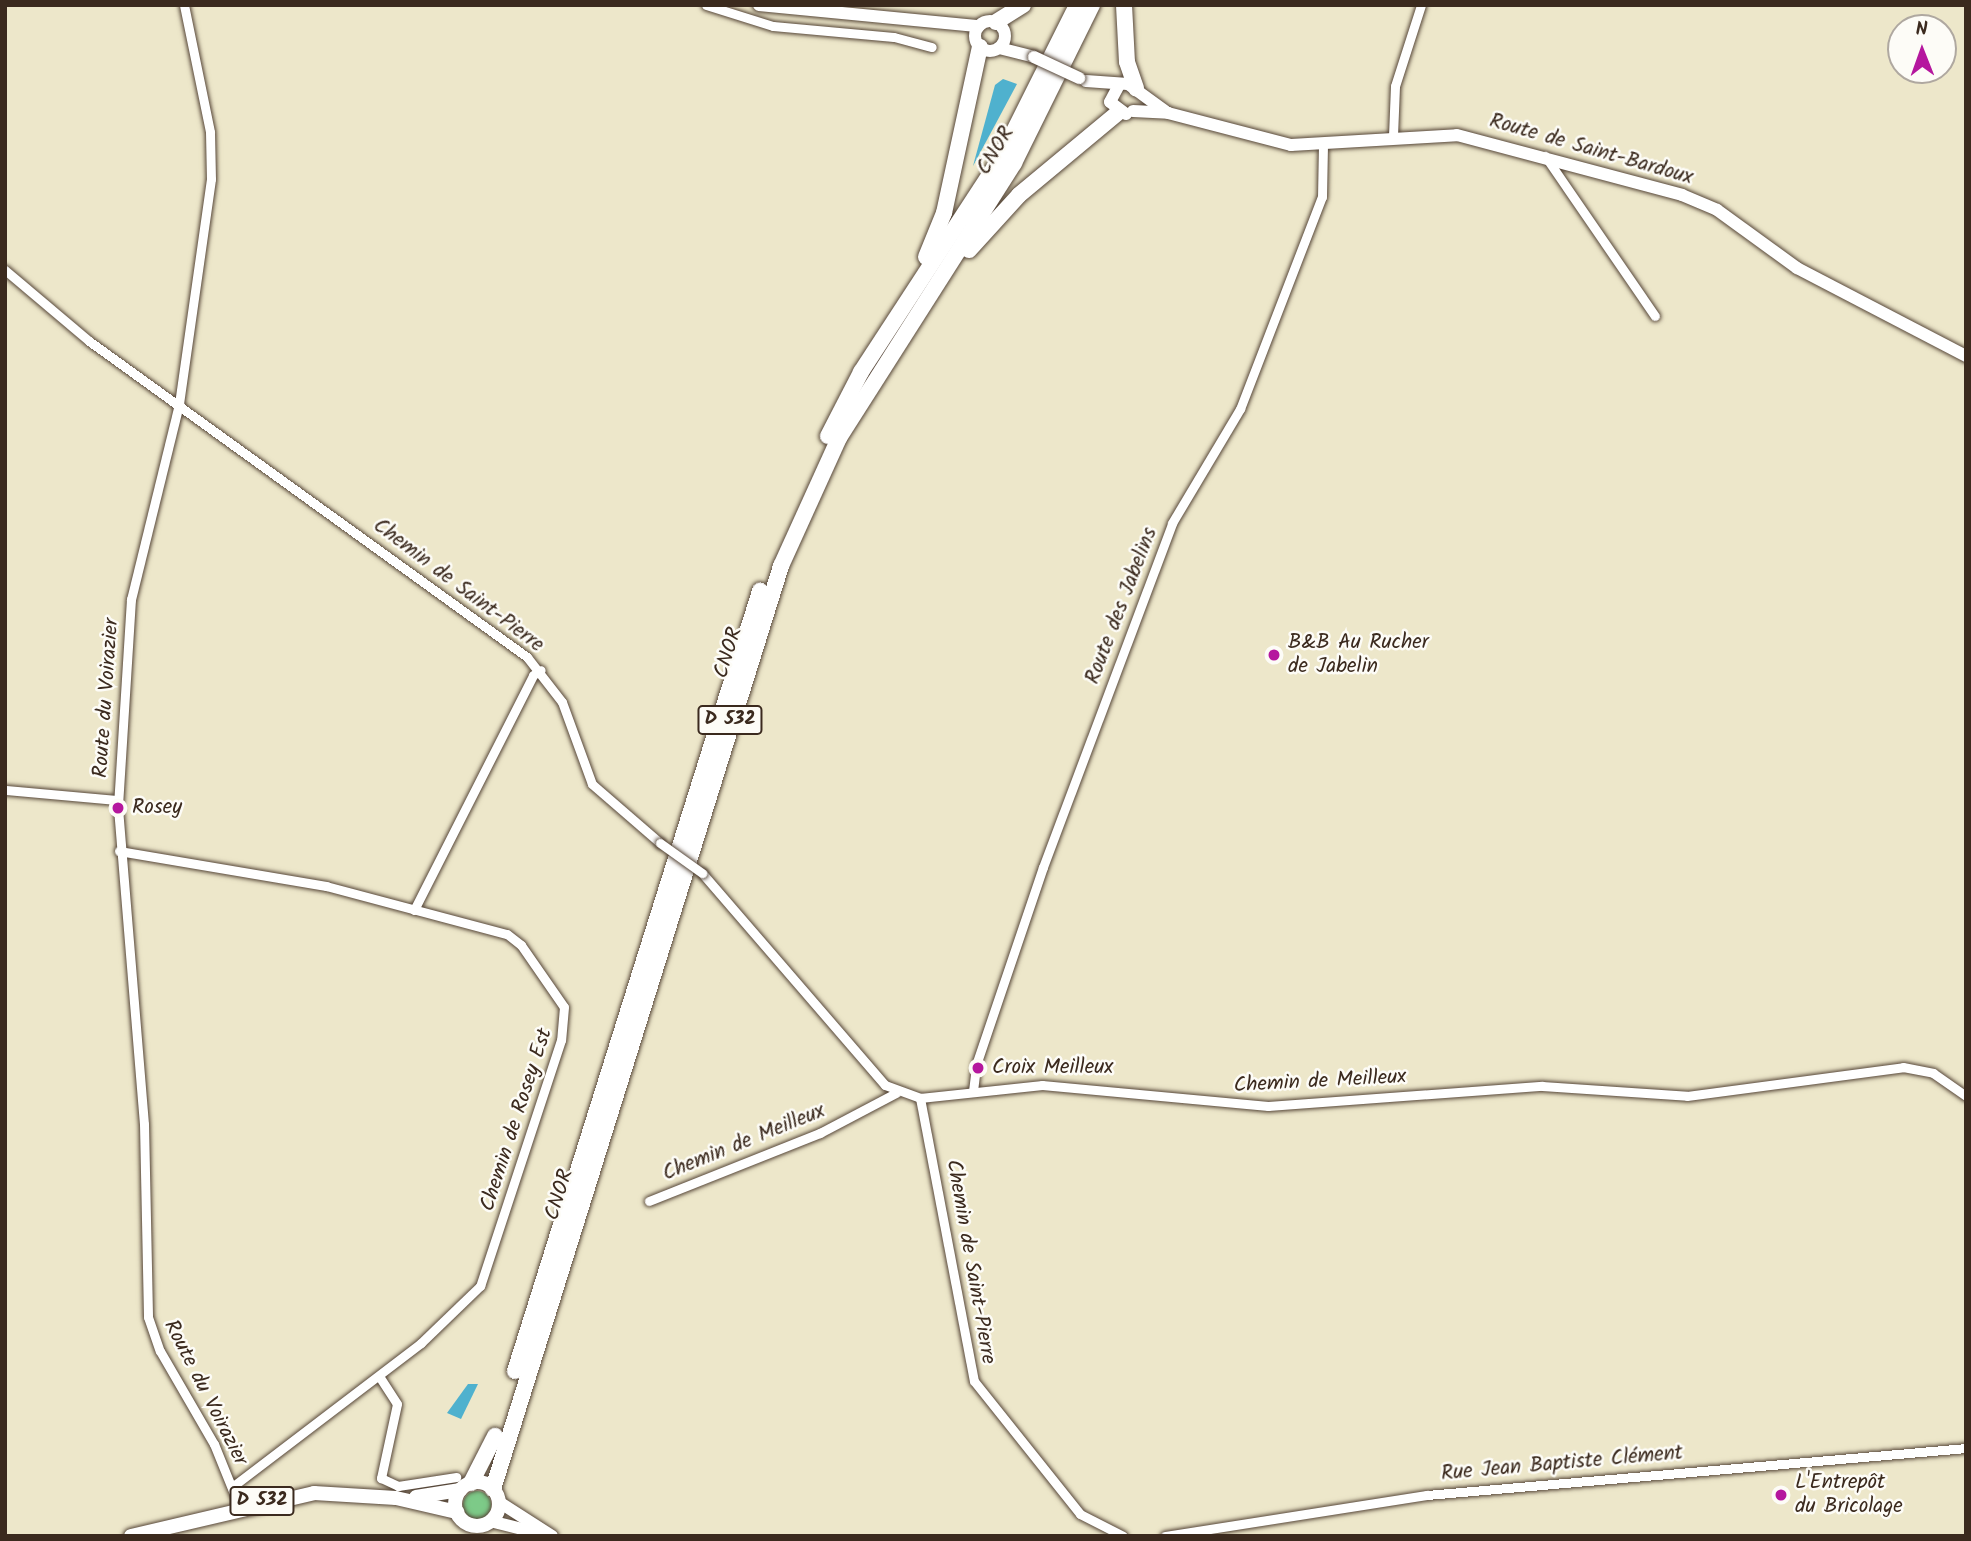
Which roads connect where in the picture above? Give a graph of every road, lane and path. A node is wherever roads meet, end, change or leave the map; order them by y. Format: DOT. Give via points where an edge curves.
graph roads {
  1 [pos="184,5"];
  2 [pos="706,5"];
  3 [pos="759,5"];
  4 [pos="1023,5"];
  5 [pos="1077,5"];
  6 [pos="1092,5"];
  7 [pos="1124,5"];
  8 [pos="1421,5"];
  9 [pos="861,11"];
  10 [pos="996,22"];
  11 [pos="939,25"];
  12 [pos="979,26"];
  13 [pos="1002,42"];
  14 [pos="978,44"];
  15 [pos="932,47"];
  16 [pos="1083,80"];
  17 [pos="1119,85"];
  18 [pos="1138,91"];
  19 [pos="1121,108"];
  20 [pos="1168,113"];
  21 [pos="1393,136"];
  22 [pos="1323,145"];
  23 [pos="1545,156"];
  24 [pos="5,270"];
  25 [pos="1655,316"];
  26 [pos="905,331"];
  27 [pos="1966,356"];
  28 [pos="861,373"];
  29 [pos="179,404"];
  30 [pos="541,670"];
  31 [pos="5,790"];
  32 [pos="118,800"];
  33 [pos="119,851"];
  34 [pos="414,910"];
  35 [pos="974,1091"];
  36 [pos="897,1093"];
  37 [pos="1966,1097"];
  38 [pos="920,1098"];
  39 [pos="649,1201"];
  40 [pos="379,1376"];
  41 [pos="1966,1448"];
  42 [pos="462,1484"];
  43 [pos="233,1486"];
  44 [pos="496,1495"];
  45 [pos="396,1498"];
  46 [pos="239,1506"];
  47 [pos="457,1512"];
  48 [pos="490,1521"];
  49 [pos="131,1536"];
  50 [pos="551,1536"];
  51 [pos="1123,1536"];
  52 [pos="1165,1536"];
  1 -- 29 [label="street, Route du Voirazier" via="210,132 211,179"];
  2 -- 15 [label="street" via="774,26 894,37"];
  3 -- 9 [label="street"];
  4 -- 10 [label="highway"];
  5 -- 28 [label="highway, CNOR / D 532" via="1001,157"];
  6 -- 26 [label="highway, CNOR / D 532" via="1014,163"];
  7 -- 18 [label="highway" via="1126,62"];
  8 -- 21 [label="street" via="1395,86"];
  9 -- 11 [label="street"];
  10 -- 12 [label="street"];
  10 -- 13 [label="street"];
  11 -- 12 [label="street"];
  11 -- 14 [label="street"];
  12 -- 14 [label="street"];
  13 -- 14 [label="street"];
  13 -- 16 [label="street, bridge"];
  14 -- 28 [label="highway" via="937,235"];
  16 -- 17 [label="street"];
  16 -- 19 [label="street"];
  17 -- 18 [label="street"];
  17 -- 19 [label="street"];
  18 -- 19 [label="street"];
  18 -- 20 [label="street, Route de Saint-Bardoux"];
  19 -- 20 [label="street, Route de Saint-Bardoux"];
  19 -- 26 [label="highway" via="1020,195"];
  20 -- 22 [label="street, Route de Saint-Bardoux" via="1266,142"];
  21 -- 22 [label="street, Route de Saint-Bardoux"];
  21 -- 23 [label="street, Route de Saint-Bardoux" via="1457,135"];
  22 -- 35 [label="street, Route des Jabelins" via="1322,197 1240,409 1172,523 1043,867 976,1065"];
  23 -- 25 [label="street"];
  23 -- 27 [label="street, Route de Saint-Bardoux" via="1700,201 1788,262"];
  24 -- 29 [label="street, Chemin de Saint-Pierre" via="89,341"];
  26 -- 44 [label="highway, CNOR / D 532" via="839,438 766,606"];
  28 -- 42 [label="highway, CNOR / D 532" via="805,483 755,603 492,1444"];
  29 -- 30 [label="street, Chemin de Saint-Pierre"];
  29 -- 32 [label="street, Route du Voirazier" via="131,599"];
  30 -- 34 [label="street" via="533,675"];
  30 -- 36 [label="street, Chemin de Saint-Pierre, bridge" via="562,702 593,784 702,873"];
  31 -- 32 [label="street"];
  32 -- 33 [label="street, Route du Voirazier"];
  33 -- 34 [label="street, Chemin de Rosey Est" via="326,886"];
  33 -- 43 [label="street, Route du Voirazier" via="144,1124 148,1317"];
  34 -- 40 [label="street, Chemin de Rosey Est" via="517,941 564,1007 566,1024 483,1281"];
  35 -- 37 [label="street, Chemin de Meilleux" via="1042,1084 1268,1107 1542,1086 1687,1096 1903,1067 1933,1073"];
  35 -- 38 [label="street, Chemin de Meilleux"];
  36 -- 38 [label="street, Chemin de Meilleux"];
  36 -- 39 [label="street, Chemin de Meilleux" via="820,1133"];
  38 -- 51 [label="street, Chemin de Saint-Pierre" via="974,1381 1080,1514"];
  40 -- 42 [label="street" via="397,1404 381,1478 398,1486"];
  40 -- 43 [label="street, Chemin de Rosey Est"];
  41 -- 52 [label="street, Rue Jean Baptiste Clément" via="1427,1494"];
  42 -- 44 [label="main road"];
  42 -- 45 [label="main road, D 532"];
  42 -- 47 [label="main road"];
  43 -- 46 [label="street, Route du Voirazier"];
  44 -- 48 [label="main road"];
  44 -- 50 [label="street"];
  45 -- 46 [label="main road, D 532" via="314,1493"];
  45 -- 47 [label="main road, D 532"];
  46 -- 49 [label="main road, D 532"];
  47 -- 48 [label="main road" via="472,1525"];
  48 -- 50 [label="street"];
}
